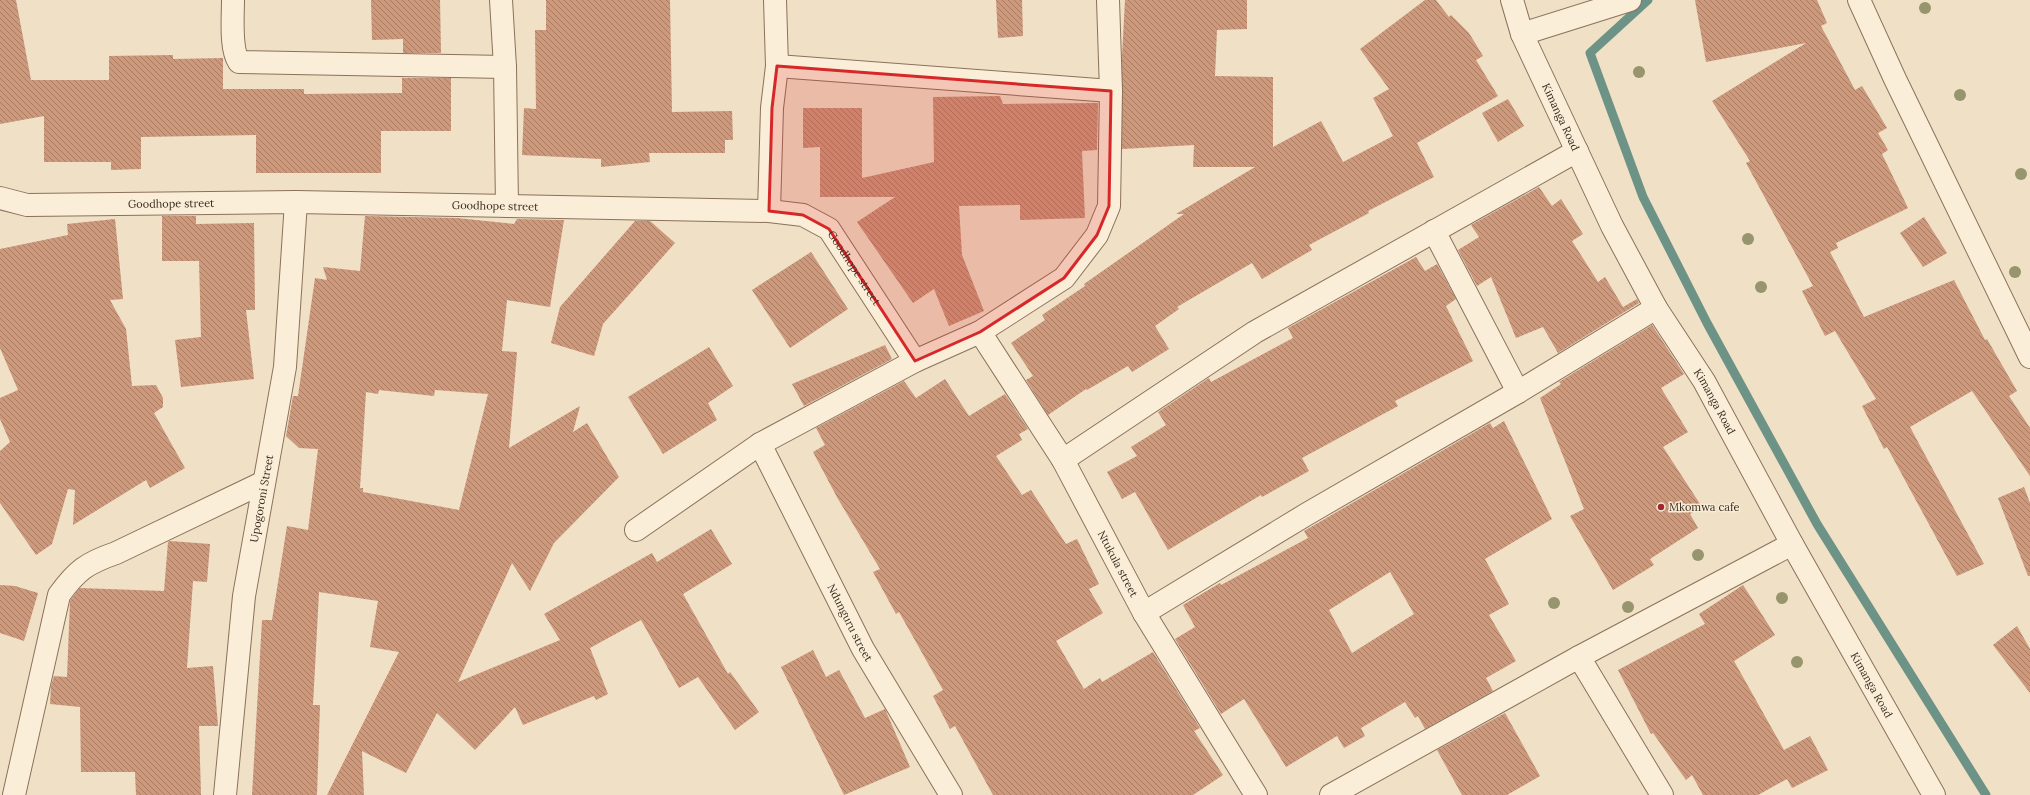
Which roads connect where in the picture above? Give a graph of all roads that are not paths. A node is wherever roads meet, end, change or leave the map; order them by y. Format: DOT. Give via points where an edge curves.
graph roads {
  1 [pos="233,0"];
  2 [pos="501,0"];
  3 [pos="775,0"];
  4 [pos="1108,0"];
  5 [pos="1512,0"];
  6 [pos="1630,0"];
  7 [pos="1859,0"];
  8 [pos="1522,34"];
  9 [pos="777,66"];
  10 [pos="505,67"];
  11 [pos="1111,91"];
  12 [pos="1577,151"];
  13 [pos="0,198"];
  14 [pos="296,202"];
  15 [pos="507,206"];
  16 [pos="769,211"];
  17 [pos="1434,231"];
  18 [pos="1656,308"];
  19 [pos="980,332"];
  20 [pos="2030,357"];
  21 [pos="915,361"];
  22 [pos="1518,392"];
  23 [pos="760,444"];
  24 [pos="1063,460"];
  25 [pos="264,482"];
  26 [pos="636,530"];
  27 [pos="1792,544"];
  28 [pos="1144,613"];
  29 [pos="1579,657"];
  30 [pos="14,795"];
  31 [pos="225,795"];
  32 [pos="951,795"];
  33 [pos="1256,795"];
  34 [pos="1331,795"];
  35 [pos="1662,795"];
  36 [pos="1934,795"];
  1 -- 10 [label="street" via="235,56 239,62"];
  2 -- 10 [label="street"];
  3 -- 9 [label="street"];
  4 -- 11 [label="street"];
  5 -- 8 [label="street, Kimanga Road"];
  6 -- 8 [label="street"];
  7 -- 20 [label="street"];
  8 -- 12 [label="street, Kimanga Road"];
  9 -- 11 [label="street"];
  9 -- 16 [label="street" via="772,108"];
  10 -- 15 [label="street"];
  11 -- 19 [label="street" via="1109,206 1097,234 1064,278"];
  12 -- 17 [label="street"];
  12 -- 18 [label="street, Kimanga Road" via="1612,226"];
  13 -- 14 [label="street, Goodhope street" via="27,205"];
  14 -- 15 [label="street, Goodhope street"];
  14 -- 25 [label="street, Upogoroni Street" via="285,367"];
  15 -- 16 [label="street, Goodhope street"];
  16 -- 21 [label="street, Goodhope street" via="803,215 829,228"];
  17 -- 22 [label="street"];
  17 -- 24 [label="street" via="1255,332"];
  18 -- 22 [label="street"];
  18 -- 27 [label="street, Kimanga Road" via="1704,381"];
  19 -- 21 [label="street"];
  19 -- 24 [label="street, Ntukula street"];
  21 -- 23 [label="street"];
  22 -- 28 [label="street" via="1307,514"];
  23 -- 26 [label="street"];
  23 -- 32 [label="street, Ndunguru street" via="863,648"];
  24 -- 28 [label="street, Ntukula street"];
  25 -- 30 [label="street" via="116,553 94,561 72,576 59,595"];
  25 -- 31 [label="street, Upogoroni Street" via="244,596"];
  27 -- 29 [label="street"];
  27 -- 36 [label="street, Kimanga Road"];
  28 -- 33 [label="street, Ntukula street"];
  29 -- 34 [label="street"];
  29 -- 35 [label="street"];
}
